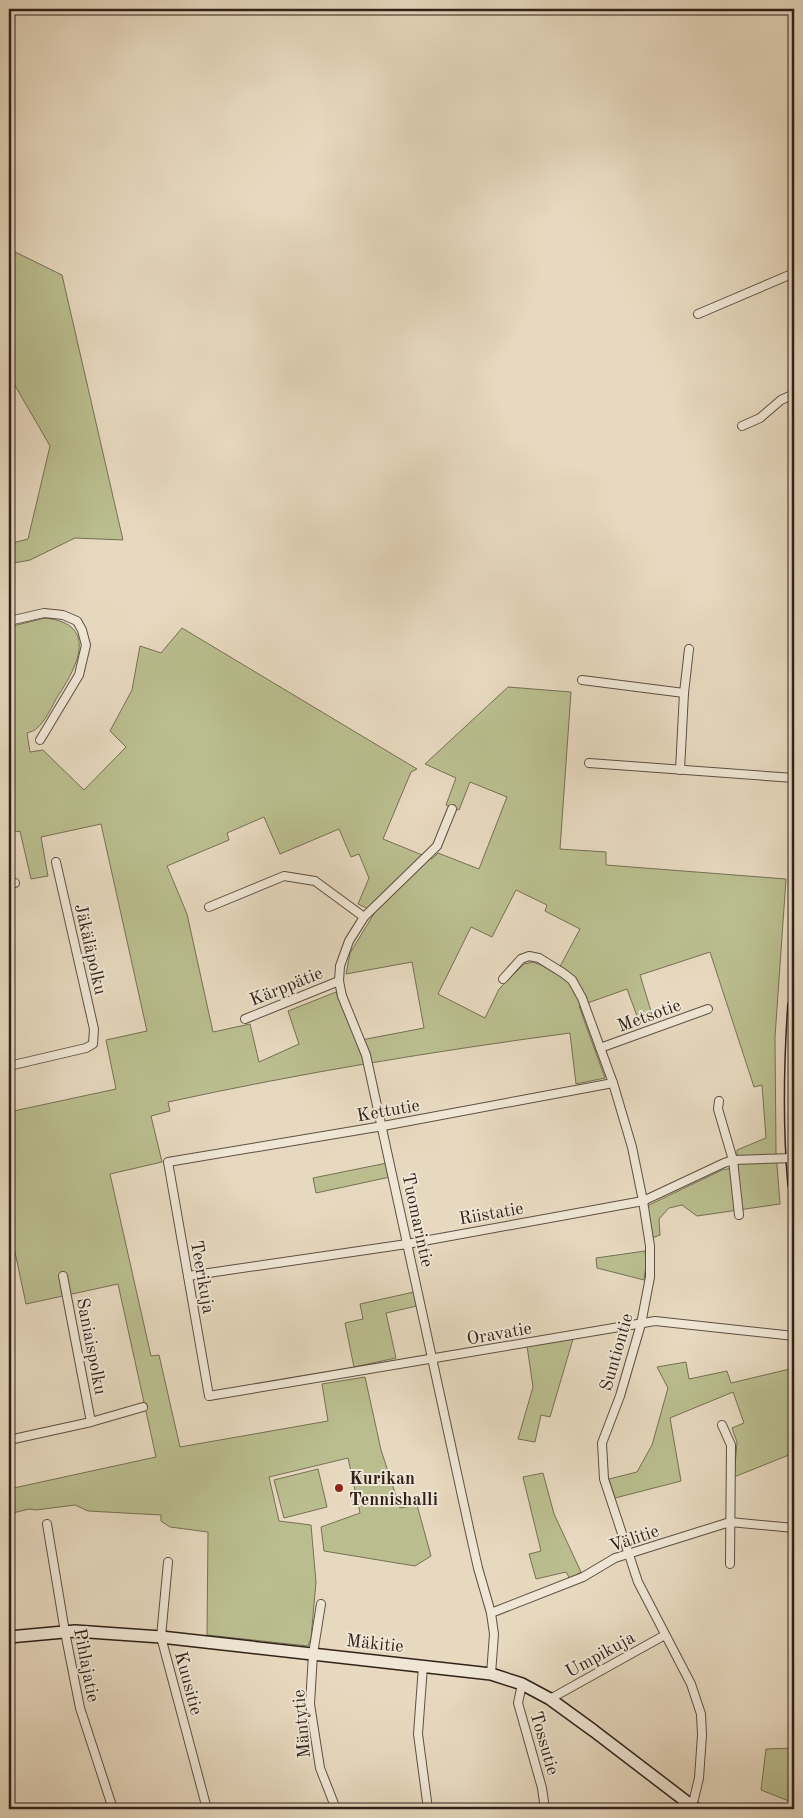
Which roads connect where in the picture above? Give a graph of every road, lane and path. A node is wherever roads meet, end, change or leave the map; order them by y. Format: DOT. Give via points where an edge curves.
graph roads {
  1 [pos="794,273"];
  2 [pos="698,314"];
  3 [pos="794,394"];
  4 [pos="742,426"];
  5 [pos="9,621"];
  6 [pos="689,649"];
  7 [pos="582,680"];
  8 [pos="684,693"];
  9 [pos="40,740"];
  10 [pos="589,763"];
  11 [pos="680,770"];
  12 [pos="794,778"];
  13 [pos="452,809"];
  14 [pos="56,862"];
  15 [pos="210,907"];
  16 [pos="364,917"];
  17 [pos="503,979"];
  18 [pos="339,981"];
  19 [pos="794,1005"];
  20 [pos="708,1010"];
  21 [pos="245,1019"];
  22 [pos="600,1048"];
  23 [pos="9,1066"];
  24 [pos="613,1083"];
  25 [pos="719,1101"];
  26 [pos="383,1126"];
  27 [pos="793,1158"];
  28 [pos="733,1160"];
  29 [pos="168,1162"];
  30 [pos="794,1184"];
  31 [pos="643,1201"];
  32 [pos="739,1215"];
  33 [pos="407,1244"];
  34 [pos="63,1276"];
  35 [pos="188,1276"];
  36 [pos="641,1324"];
  37 [pos="794,1336"];
  38 [pos="432,1359"];
  39 [pos="209,1396"];
  40 [pos="143,1407"];
  41 [pos="91,1422"];
  42 [pos="722,1424"];
  43 [pos="9,1440"];
  44 [pos="730,1522"];
  45 [pos="47,1524"];
  46 [pos="794,1528"];
  47 [pos="628,1554"];
  48 [pos="168,1562"];
  49 [pos="730,1564"];
  50 [pos="321,1604"];
  51 [pos="492,1613"];
  52 [pos="65,1632"];
  53 [pos="665,1635"];
  54 [pos="9,1637"];
  55 [pos="161,1637"];
  56 [pos="313,1654"];
  57 [pos="423,1666"];
  58 [pos="491,1674"];
  59 [pos="522,1684"];
  60 [pos="550,1699"];
  61 [pos="694,1808"];
  62 [pos="113,1809"];
  63 [pos="207,1809"];
  64 [pos="336,1809"];
  65 [pos="428,1809"];
  66 [pos="545,1809"];
  1 -- 2 [label="street"];
  3 -- 4 [label="street" via="781,400 760,418"];
  5 -- 9 [label="street" via="44,613 63,615 77,621 86,645 79,675"];
  6 -- 8 [label="street"];
  7 -- 8 [label="street"];
  8 -- 11 [label="street"];
  10 -- 11 [label="street"];
  11 -- 12 [label="street"];
  13 -- 16 [label="street, Tuomarintie" via="437,846"];
  14 -- 23 [label="street, Jäkäläpolku" via="94,1029 93,1044"];
  15 -- 16 [label="street" via="284,876 315,881"];
  16 -- 18 [label="street, Tuomarintie" via="349,941 340,966"];
  17 -- 22 [label="street, Suntiontie" via="521,959 529,956 539,958 563,973 572,980 582,998"];
  18 -- 21 [label="street, Kärppätie"];
  18 -- 26 [label="street, Tuomarintie" via="366,1055"];
  19 -- 27 [label="street" via="791,1050"];
  20 -- 22 [label="street, Metsotie"];
  22 -- 24 [label="street, Suntiontie"];
  24 -- 26 [label="street, Kettutie"];
  24 -- 31 [label="street, Suntiontie" via="632,1147"];
  25 -- 28 [label="street" via="718,1109"];
  26 -- 29 [label="street, Kettutie"];
  26 -- 33 [label="street, Tuomarintie"];
  27 -- 28 [label="street, Riistatie"];
  27 -- 30 [label="street"];
  28 -- 31 [label="street, Riistatie"];
  28 -- 32 [label="street"];
  29 -- 35 [label="street, Teerikuja"];
  31 -- 33 [label="street, Riistatie"];
  31 -- 36 [label="street, Suntiontie" via="650,1246 650,1277"];
  33 -- 35 [label="street, Riistatie"];
  33 -- 38 [label="street, Tuomarintie"];
  34 -- 41 [label="street, Saniaispolku"];
  35 -- 39 [label="street, Teerikuja"];
  36 -- 37 [label="street, Oravatie" via="655,1321"];
  36 -- 38 [label="street, Oravatie"];
  36 -- 47 [label="street, Suntiontie" via="602,1443 604,1479"];
  38 -- 39 [label="street, Oravatie"];
  38 -- 51 [label="street, Tuomarintie" via="478,1568"];
  40 -- 41 [label="street"];
  41 -- 43 [label="street"];
  42 -- 44 [label="street" via="731,1445"];
  44 -- 46 [label="street, Välitie"];
  44 -- 47 [label="street, Välitie"];
  44 -- 49 [label="street"];
  45 -- 52 [label="street, Pihlajatie"];
  47 -- 51 [label="street, Välitie" via="583,1577"];
  47 -- 53 [label="street, Suntiontie" via="638,1582"];
  48 -- 55 [label="street, Kuusitie"];
  50 -- 56 [label="street, Mäntytie"];
  51 -- 58 [label="street, Tuomarintie"];
  52 -- 54 [label="street, Mäkitie"];
  52 -- 55 [label="street, Mäkitie"];
  52 -- 62 [label="street, Pihlajatie" via="80,1708"];
  53 -- 60 [label="street, Umpikuja"];
  53 -- 61 [label="street, Suntiontie" via="691,1684 701,1714 699,1778"];
  55 -- 56 [label="street, Mäkitie"];
  55 -- 63 [label="street, Kuusitie"];
  56 -- 57 [label="street, Mäkitie"];
  56 -- 64 [label="street, Mäntytie" via="310,1704 320,1768"];
  57 -- 58 [label="street, Mäkitie"];
  57 -- 65 [label="street" via="418,1734"];
  58 -- 59 [label="street, Mäkitie"];
  59 -- 60 [label="street, Mäkitie"];
  59 -- 66 [label="street, Tossutie" via="518,1703"];
  60 -- 61 [label="street, Mäkitie"];
}
